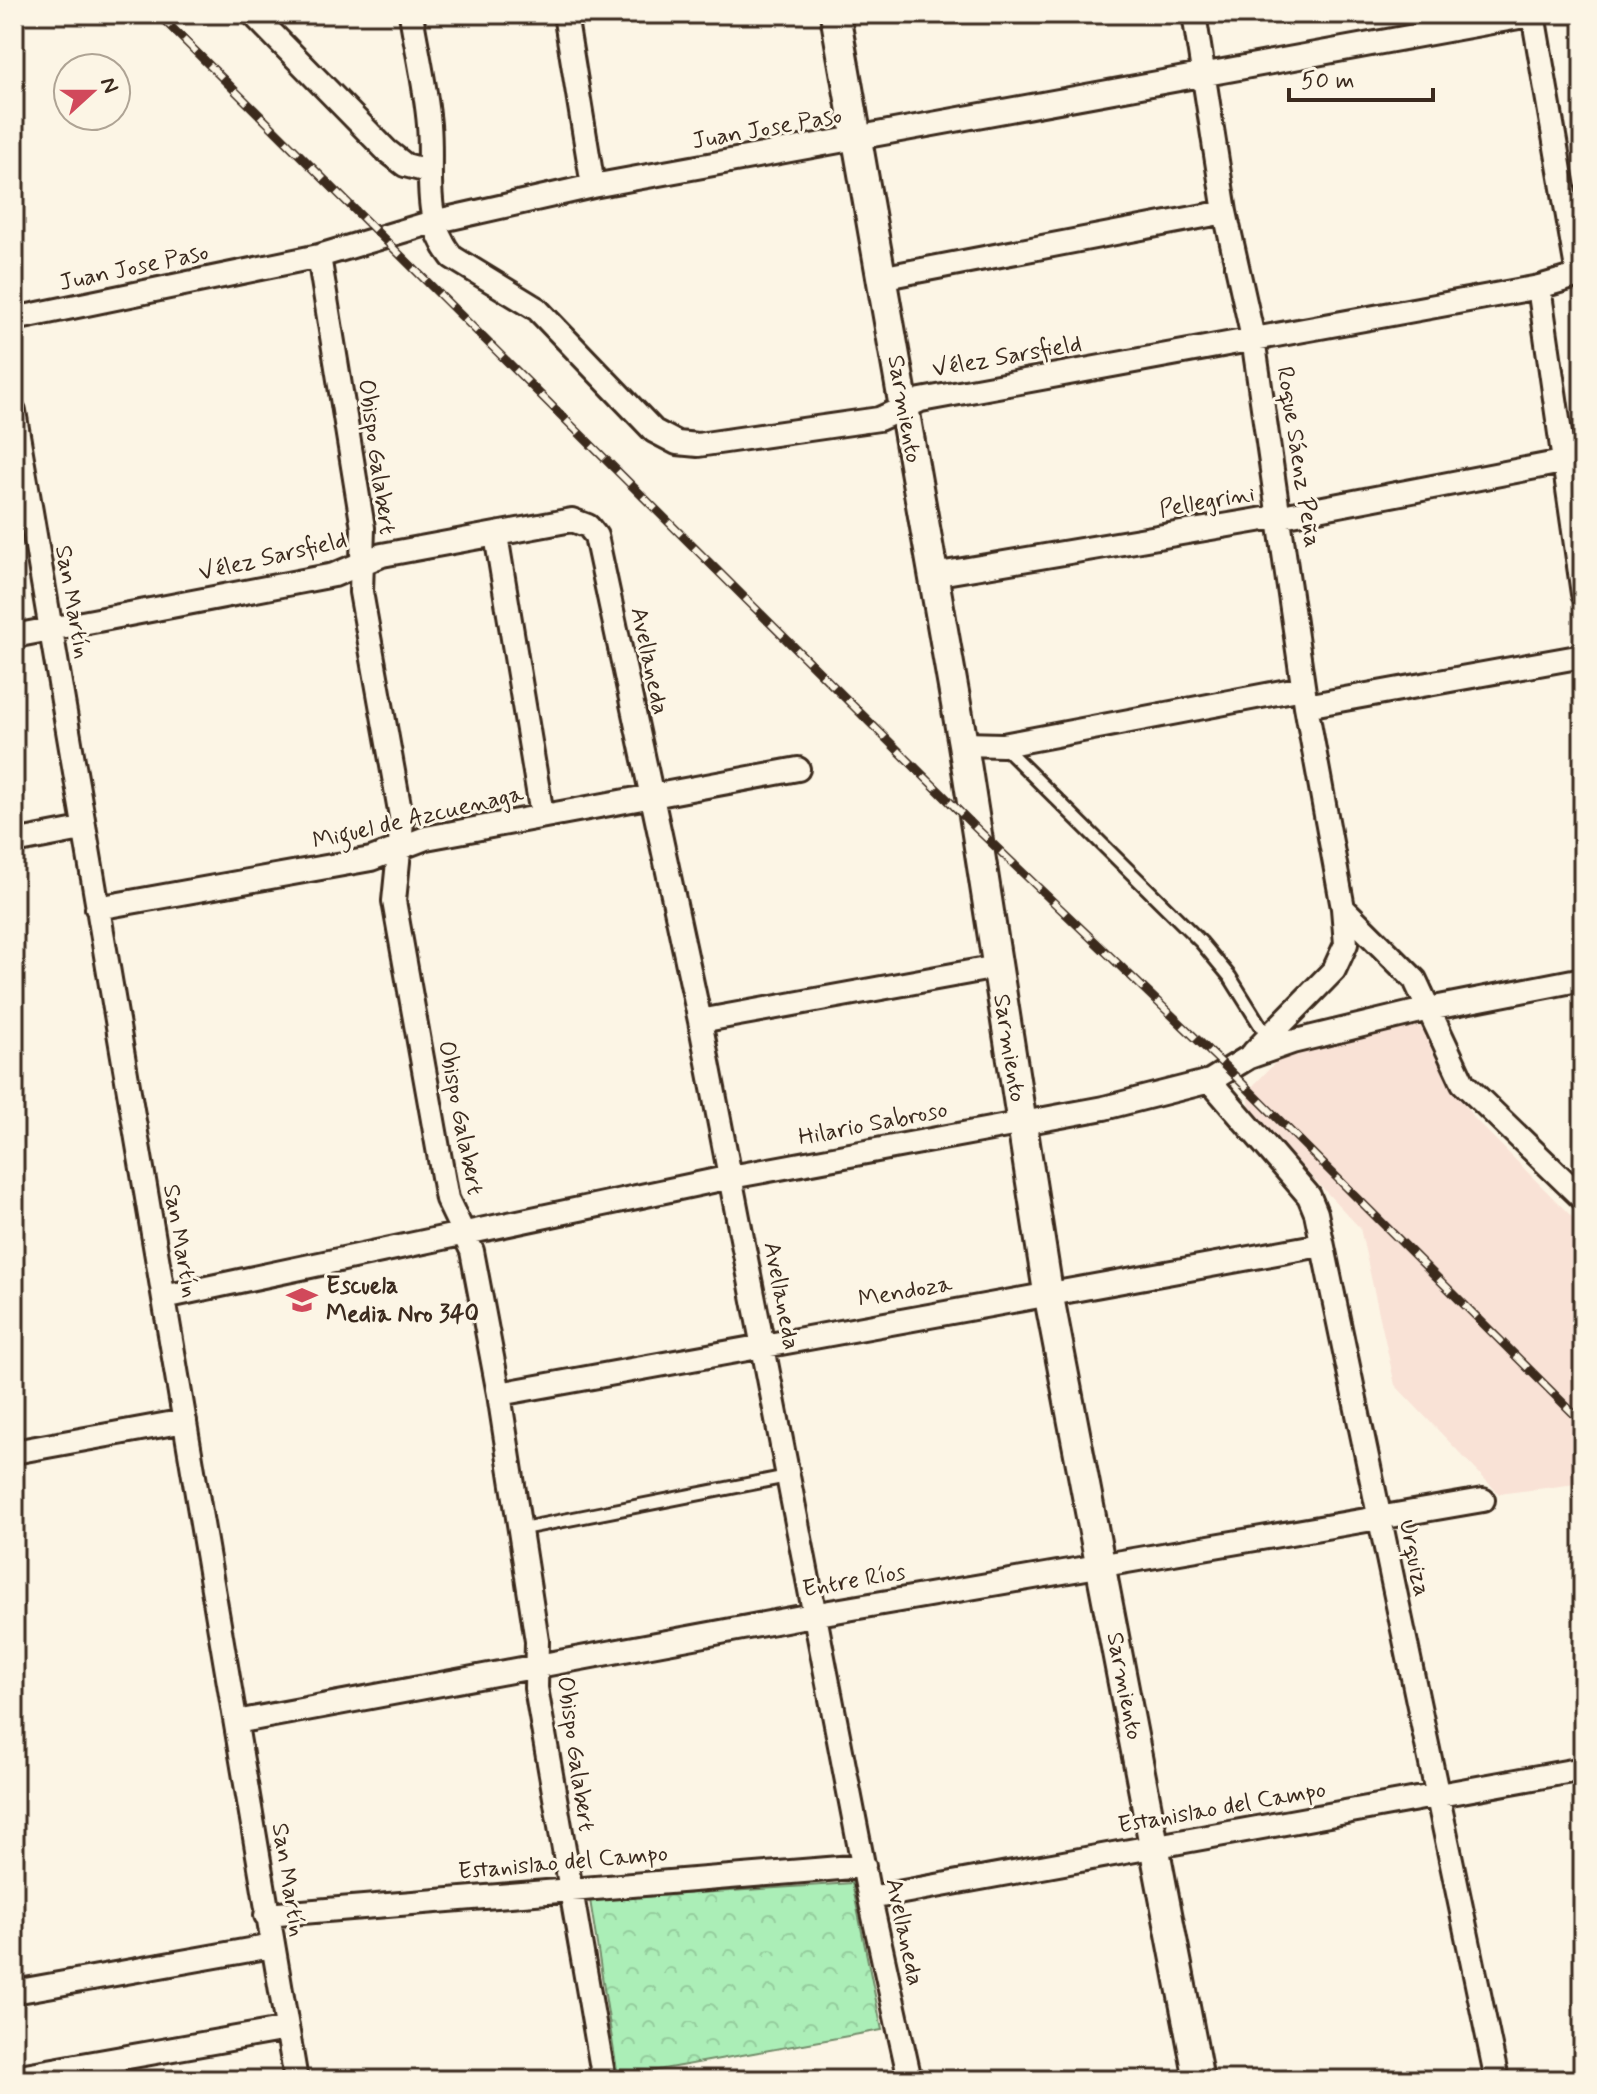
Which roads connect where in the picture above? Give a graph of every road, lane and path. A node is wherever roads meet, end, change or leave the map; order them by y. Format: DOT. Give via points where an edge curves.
graph roads {
  1 [pos="253,14"];
  2 [pos="411,14"];
  3 [pos="565,14"];
  4 [pos="835,14"];
  5 [pos="1194,14"];
  6 [pos="1524,15"];
  7 [pos="1203,73"];
  8 [pos="856,139"];
  9 [pos="428,171"];
  10 [pos="593,186"];
  11 [pos="1225,212"];
  12 [pos="433,222"];
  13 [pos="319,256"];
  14 [pos="1580,274"];
  15 [pos="880,278"];
  16 [pos="1539,287"];
  17 [pos="14,319"];
  18 [pos="1253,338"];
  19 [pos="904,408"];
  20 [pos="14,411"];
  21 [pos="1572,460"];
  22 [pos="19,481"];
  23 [pos="1282,516"];
  24 [pos="588,526"];
  25 [pos="496,535"];
  26 [pos="361,565"];
  27 [pos="933,575"];
  28 [pos="1583,594"];
  29 [pos="52,629"];
  30 [pos="14,636"];
  31 [pos="1583,656"];
  32 [pos="1305,697"];
  33 [pos="963,744"];
  34 [pos="1003,745"];
  35 [pos="798,769"];
  36 [pos="651,796"];
  37 [pos="542,815"];
  38 [pos="82,829"];
  39 [pos="14,842"];
  40 [pos="398,850"];
  41 [pos="97,908"];
  42 [pos="1343,908"];
  43 [pos="997,967"];
  44 [pos="1583,979"];
  45 [pos="1429,1009"];
  46 [pos="700,1021"];
  47 [pos="1268,1038"];
  48 [pos="1249,1057"];
  49 [pos="1210,1081"];
  50 [pos="1020,1122"];
  51 [pos="731,1177"];
  52 [pos="1583,1199"];
  53 [pos="462,1235"];
  54 [pos="1321,1245"];
  55 [pos="1048,1292"];
  56 [pos="164,1297"];
  57 [pos="764,1345"];
  58 [pos="499,1394"];
  59 [pos="185,1421"];
  60 [pos="14,1452"];
  61 [pos="790,1476"];
  62 [pos="1483,1500"];
  63 [pos="1379,1518"];
  64 [pos="520,1529"];
  65 [pos="1101,1566"];
  66 [pos="818,1614"];
  67 [pos="538,1664"];
  68 [pos="236,1722"];
  69 [pos="1583,1769"];
  70 [pos="1440,1795"];
  71 [pos="1154,1847"];
  72 [pos="864,1866"];
  73 [pos="569,1888"];
  74 [pos="870,1898"];
  75 [pos="266,1915"];
  76 [pos="272,1946"];
  77 [pos="14,1992"];
  78 [pos="287,2029"];
  79 [pos="14,2077"];
  80 [pos="296,2080"];
  81 [pos="604,2080"];
  82 [pos="910,2080"];
  83 [pos="1199,2080"];
  84 [pos="1495,2080"];
  1 -- 9 [label="street" via="387,151 405,165"];
  2 -- 9 [label="street" via="429,122"];
  3 -- 10 [label="street"];
  4 -- 8 [label="street, Sarmiento"];
  5 -- 7 [label="street, Roque Sáenz Peña"];
  6 -- 7 [label="street, Juan Jose Paso"];
  6 -- 14 [label="street"];
  7 -- 8 [label="street, Juan Jose Paso"];
  7 -- 11 [label="street, Roque Sáenz Peña"];
  8 -- 10 [label="street, Juan Jose Paso"];
  8 -- 15 [label="street, Sarmiento"];
  9 -- 12 [label="street"];
  10 -- 12 [label="street, Juan Jose Paso"];
  11 -- 15 [label="street"];
  11 -- 18 [label="street, Roque Sáenz Peña"];
  12 -- 13 [label="street, Juan Jose Paso"];
  12 -- 19 [label="street, Vélez Sarsfield" via="452,257 537,309 654,431 677,443 698,445 879,419"];
  13 -- 17 [label="street, Juan Jose Paso"];
  13 -- 26 [label="street, Obispo Galabert" via="363,528"];
  14 -- 16 [label="street, Vélez Sarsfield"];
  15 -- 19 [label="street, Sarmiento"];
  16 -- 18 [label="street, Vélez Sarsfield"];
  16 -- 21 [label="street"];
  18 -- 19 [label="street, Vélez Sarsfield" via="921,400"];
  18 -- 23 [label="street, Roque Sáenz Peña"];
  19 -- 27 [label="street, Sarmiento"];
  20 -- 22 [label="street, San Martín"];
  21 -- 23 [label="street, Pellegrini"];
  21 -- 28 [label="street"];
  22 -- 29 [label="street, San Martín"];
  23 -- 27 [label="street, Pellegrini"];
  23 -- 32 [label="street, Roque Sáenz Peña"];
  24 -- 25 [label="street, Vélez Sarsfield" via="572,520"];
  24 -- 36 [label="street, Avellaneda" via="596,536"];
  25 -- 26 [label="street, Vélez Sarsfield" via="382,555"];
  25 -- 37 [label="street"];
  26 -- 29 [label="street, Vélez Sarsfield" via="334,575"];
  26 -- 40 [label="street, Obispo Galabert" via="361,592 402,822"];
  27 -- 33 [label="street, Sarmiento"];
  29 -- 30 [label="street, Vélez Sarsfield"];
  29 -- 38 [label="street, San Martín"];
  31 -- 32 [label="street"];
  32 -- 34 [label="street"];
  32 -- 42 [label="street, Roque Sáenz Peña"];
  33 -- 34 [label="street"];
  33 -- 43 [label="street, Sarmiento"];
  34 -- 47 [label="lane" via="1201,942"];
  35 -- 36 [label="street, Miguel de Azcuenaga"];
  36 -- 37 [label="street, Miguel de Azcuenaga"];
  36 -- 46 [label="street, Avellaneda"];
  37 -- 40 [label="street, Miguel de Azcuenaga" via="426,838"];
  38 -- 39 [label="street"];
  38 -- 41 [label="street, San Martín"];
  40 -- 41 [label="street, Miguel de Azcuenaga"];
  40 -- 53 [label="street, Obispo Galabert" via="394,901 447,1199"];
  41 -- 56 [label="street, San Martín"];
  42 -- 45 [label="street" via="1415,980"];
  42 -- 47 [label="street, Roque Sáenz Peña" via="1346,944 1340,960"];
  43 -- 46 [label="street"];
  43 -- 50 [label="street, Sarmiento"];
  44 -- 45 [label="street, Hilario Sabroso"];
  45 -- 48 [label="street, Hilario Sabroso"];
  45 -- 52 [label="street" via="1463,1083"];
  46 -- 51 [label="street, Avellaneda"];
  47 -- 48 [label="street, Roque Sáenz Peña"];
  48 -- 49 [label="street, Hilario Sabroso"];
  49 -- 50 [label="street, Hilario Sabroso" via="1104,1108"];
  49 -- 54 [label="street, Urquiza" via="1309,1196"];
  50 -- 51 [label="street, Hilario Sabroso"];
  50 -- 55 [label="street, Sarmiento"];
  51 -- 53 [label="street, Hilario Sabroso"];
  51 -- 57 [label="street, Avellaneda"];
  53 -- 56 [label="street, Hilario Sabroso"];
  53 -- 58 [label="street, Obispo Galabert" via="472,1251"];
  54 -- 55 [label="street, Mendoza"];
  54 -- 63 [label="street, Urquiza"];
  55 -- 57 [label="street, Mendoza"];
  55 -- 65 [label="street, Sarmiento"];
  56 -- 59 [label="street, San Martín"];
  57 -- 58 [label="street, Mendoza"];
  57 -- 61 [label="street, Avellaneda"];
  58 -- 64 [label="street, Obispo Galabert"];
  59 -- 60 [label="street"];
  59 -- 68 [label="street, San Martín"];
  61 -- 64 [label="lane"];
  61 -- 66 [label="street, Avellaneda"];
  62 -- 63 [label="street, Entre Ríos"];
  63 -- 65 [label="street, Entre Ríos"];
  63 -- 70 [label="street, Urquiza"];
  64 -- 67 [label="street, Obispo Galabert"];
  65 -- 66 [label="street, Entre Ríos"];
  65 -- 71 [label="street, Sarmiento"];
  66 -- 67 [label="street, Entre Ríos"];
  66 -- 72 [label="street, Avellaneda"];
  67 -- 68 [label="street, Entre Ríos"];
  67 -- 73 [label="street, Obispo Galabert" via="536,1688"];
  68 -- 75 [label="street, San Martín"];
  69 -- 70 [label="street, Estanislao del Campo"];
  70 -- 71 [label="street, Estanislao del Campo"];
  70 -- 84 [label="street, Urquiza"];
  71 -- 74 [label="street, Estanislao del Campo"];
  71 -- 83 [label="street, Sarmiento"];
  72 -- 73 [label="street, Estanislao del Campo"];
  72 -- 74 [label="street, Avellaneda"];
  73 -- 75 [label="street, Estanislao del Campo"];
  73 -- 81 [label="street, Obispo Galabert"];
  74 -- 82 [label="street, Avellaneda"];
  75 -- 76 [label="street, San Martín"];
  76 -- 77 [label="street"];
  76 -- 78 [label="street, San Martín"];
  78 -- 79 [label="street"];
  78 -- 80 [label="street, San Martín"];
}
